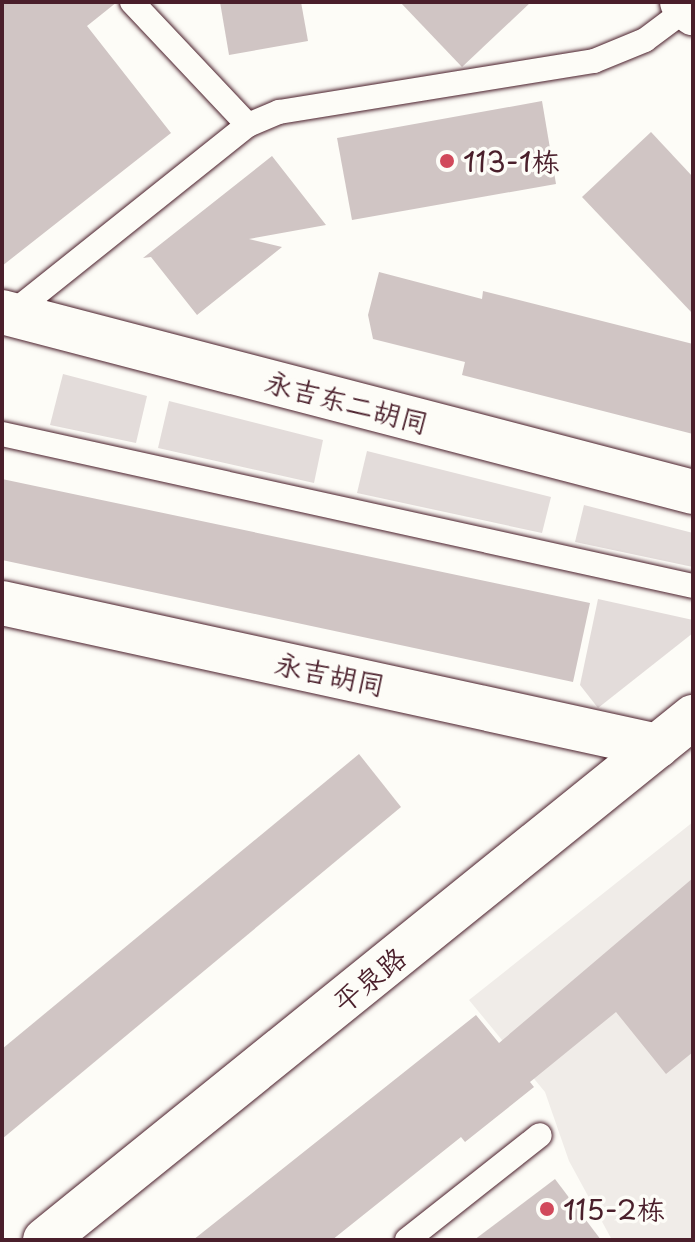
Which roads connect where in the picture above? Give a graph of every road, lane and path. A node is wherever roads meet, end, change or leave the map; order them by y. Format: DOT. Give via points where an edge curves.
graph roads {
  1 [pos="132,2"];
  2 [pos="688,8"];
  3 [pos="248,125"];
  4 [pos="6,313"];
  5 [pos="2,434"];
  6 [pos="693,492"];
  7 [pos="693,586"];
  8 [pos="2,603"];
  9 [pos="693,717"];
  10 [pos="658,746"];
  11 [pos="540,1135"];
  12 [pos="45,1240"];
  13 [pos="407,1240"];
  1 -- 3 [label="lane"];
  2 -- 3 [label="lane" via="645,40 594,61 279,112"];
  3 -- 4 [label="lane"];
  4 -- 6 [label="street, 永吉东二胡同"];
  5 -- 7 [label="lane"];
  8 -- 10 [label="street, 永吉胡同"];
  9 -- 10 [label="street, 平泉路"];
  10 -- 12 [label="street, 平泉路"];
  11 -- 13 [label="lane"];
}
